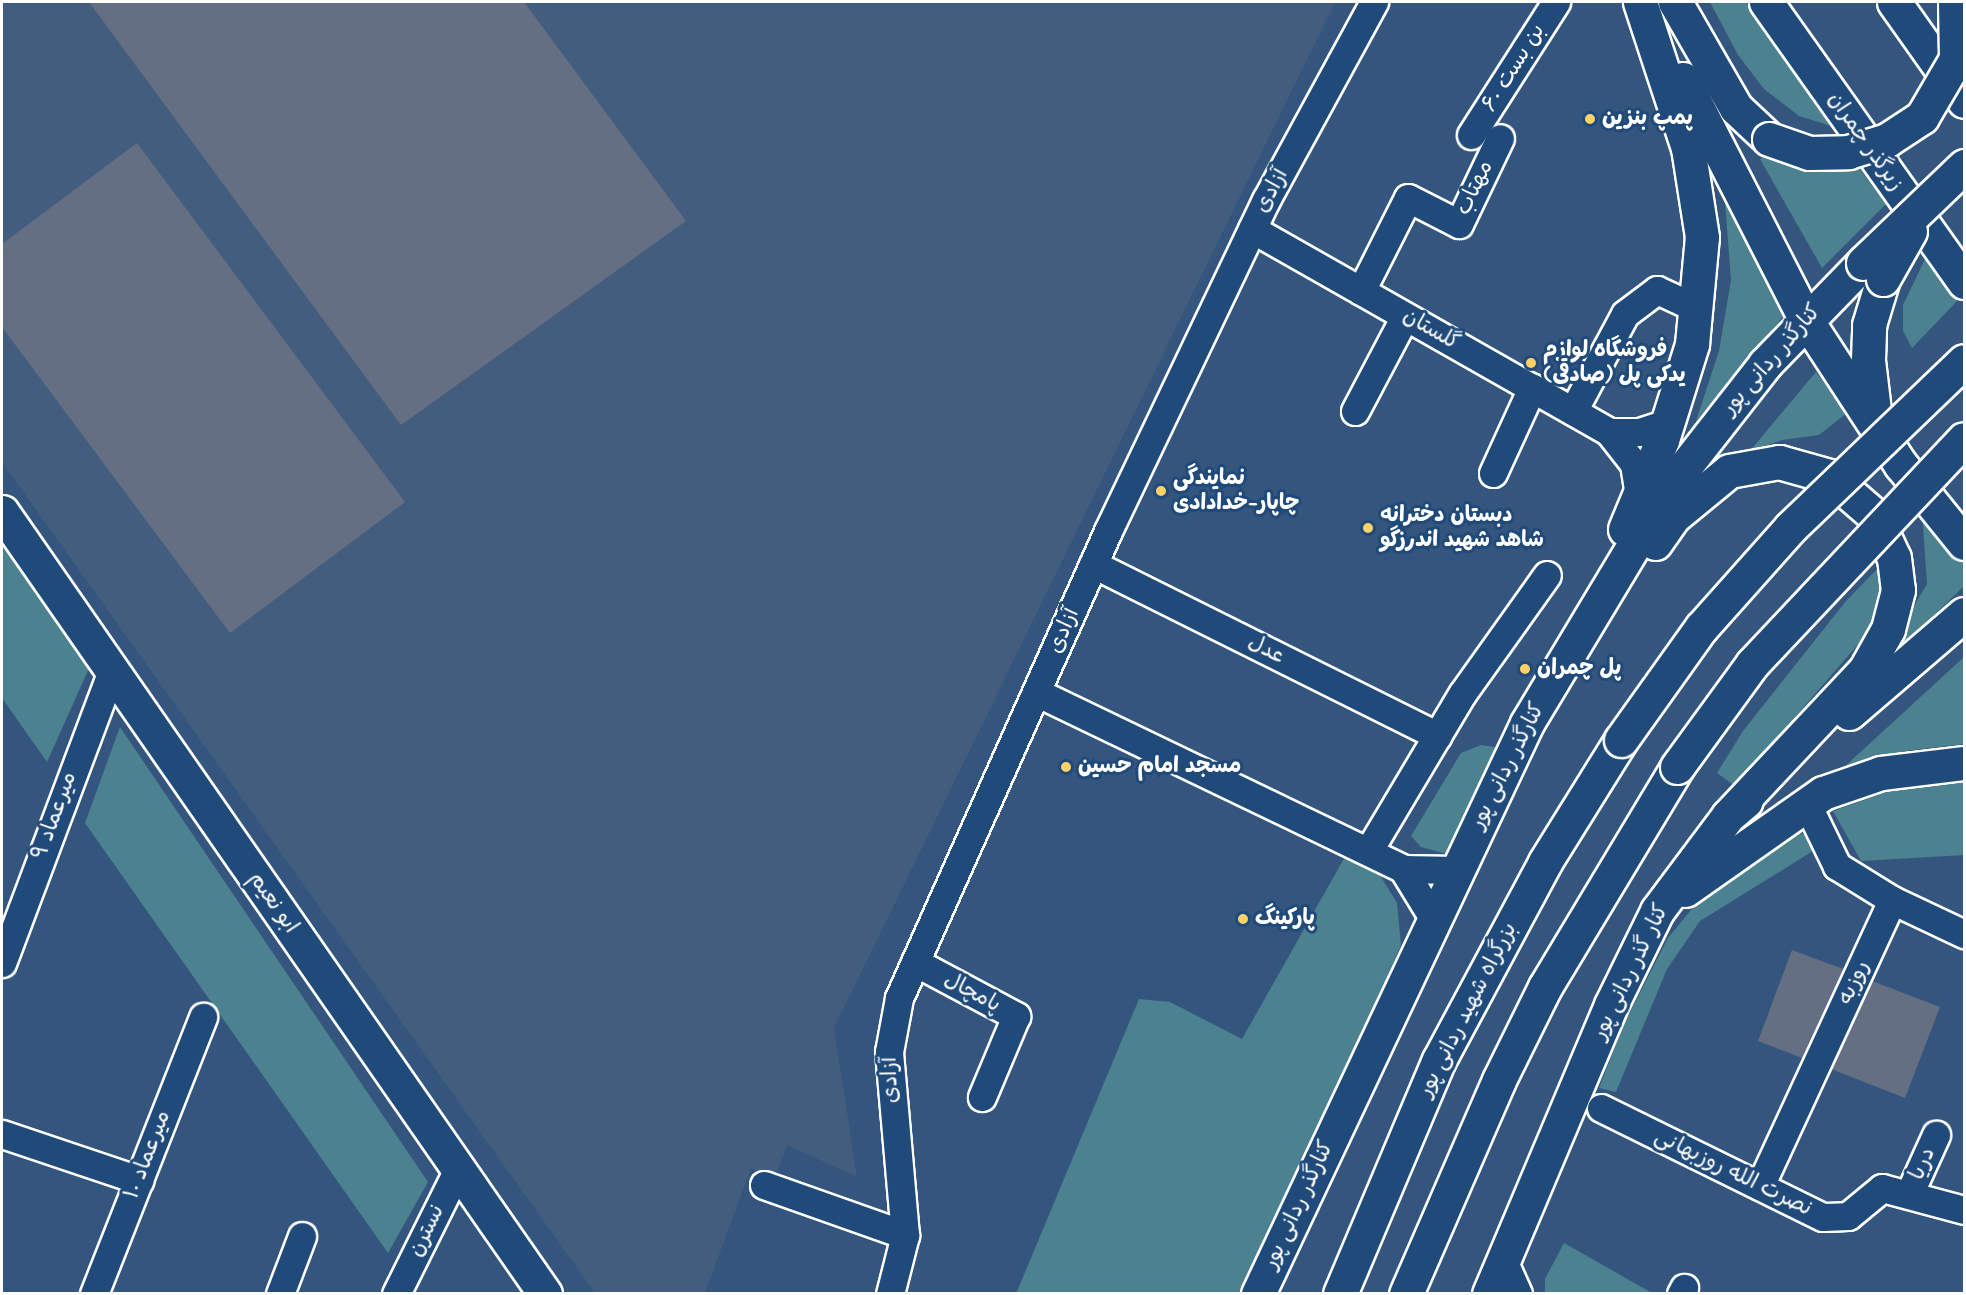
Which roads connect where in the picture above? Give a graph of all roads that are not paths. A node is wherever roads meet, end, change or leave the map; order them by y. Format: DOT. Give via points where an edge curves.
graph roads {
  1 [pos="1374,2"];
  2 [pos="1556,2"];
  3 [pos="1641,2"];
  4 [pos="1675,2"];
  5 [pos="1766,2"];
  6 [pos="1894,2"];
  7 [pos="1954,2"];
  8 [pos="1965,101"];
  9 [pos="1471,135"];
  10 [pos="1500,138"];
  11 [pos="1963,168"];
  12 [pos="1252,229"];
  13 [pos="1873,271"];
  14 [pos="1965,282"];
  15 [pos="1361,291"];
  16 [pos="1696,308"];
  17 [pos="1405,316"];
  18 [pos="1805,318"];
  19 [pos="1965,361"];
  20 [pos="1532,388"];
  21 [pos="1355,411"];
  22 [pos="1573,411"];
  23 [pos="1667,423"];
  24 [pos="1877,428"];
  25 [pos="1609,432"];
  26 [pos="1965,439"];
  27 [pos="1492,473"];
  28 [pos="1912,479"];
  29 [pos="1639,494"];
  30 [pos="1965,504"];
  31 [pos="2,512"];
  32 [pos="1965,543"];
  33 [pos="1093,564"];
  34 [pos="1547,575"];
  35 [pos="1965,614"];
  36 [pos="112,670"];
  37 [pos="1036,692"];
  38 [pos="1527,723"];
  39 [pos="1438,736"];
  40 [pos="1965,763"];
  41 [pos="1807,804"];
  42 [pos="1728,816"];
  43 [pos="1369,849"];
  44 [pos="1403,869"];
  45 [pos="1456,870"];
  46 [pos="1892,900"];
  47 [pos="1657,911"];
  48 [pos="1433,918"];
  49 [pos="1965,934"];
  50 [pos="915,962"];
  51 [pos="2,963"];
  52 [pos="202,1017"];
  53 [pos="982,1097"];
  54 [pos="1601,1108"];
  55 [pos="2,1134"];
  56 [pos="1936,1135"];
  57 [pos="458,1168"];
  58 [pos="139,1180"];
  59 [pos="764,1185"];
  60 [pos="1760,1186"];
  61 [pos="1910,1192"];
  62 [pos="1965,1210"];
  63 [pos="905,1235"];
  64 [pos="302,1236"];
  65 [pos="1503,1260"];
  66 [pos="94,1293"];
  67 [pos="280,1293"];
  68 [pos="396,1293"];
  69 [pos="545,1293"];
  70 [pos="890,1293"];
  71 [pos="1258,1293"];
  72 [pos="1340,1293"];
  73 [pos="1406,1293"];
  74 [pos="1489,1293"];
  75 [pos="1518,1293"];
  1 -- 12 [label="street, آزادی"];
  2 -- 9 [label="street, بن بست ۶۰"];
  3 -- 16 [label="main road" via="1688,148 1702,237"];
  3 -- 18 [label="main road"];
  4 -- 7 [label="main road, bridge" via="1736,108 1769,139 1809,153 1848,152 1887,140 1922,117 1956,58"];
  5 -- 14 [label="main road, زیرگذر چمران"];
  6 -- 8 [label="main road"];
  10 -- 15 [label="street, مهتاب" via="1459,224 1408,198"];
  11 -- 13 [label="main road, bridge" via="1923,206"];
  12 -- 15 [label="street, گلستان"];
  12 -- 33 [label="street, آزادی"];
  13 -- 18 [label="main road, کنارگذر ردانی پور"];
  13 -- 24 [label="main road" via="1868,360"];
  15 -- 17 [label="street, گلستان"];
  16 -- 22 [label="street" via="1657,290 1625,314"];
  16 -- 23 [label="main road" via="1692,344"];
  17 -- 20 [label="street, گلستان"];
  17 -- 21 [label="street"];
  18 -- 24 [label="main road"];
  18 -- 38 [label="main road, کنارگذر ردانی پور" via="1669,487"];
  19 -- 72 [label="main road, بزرگراه شهید ردانی پور, bridge" via="1790,528 1701,628 1622,740 1545,862 1439,1060"];
  20 -- 22 [label="street, گلستان"];
  20 -- 27 [label="street"];
  22 -- 25 [label="street, گلستان"];
  23 -- 25 [label="street" via="1639,432"];
  23 -- 29 [label="main road"];
  24 -- 28 [label="main road"];
  25 -- 29 [label="street" via="1634,464"];
  26 -- 73 [label="main road, bridge" via="1752,664 1677,767 1545,987 1498,1080"];
  28 -- 30 [label="main road"];
  28 -- 32 [label="main road"];
  29 -- 38 [label="main road"];
  31 -- 36 [label="main road, ابو نعیم"];
  33 -- 37 [label="street, آزادی"];
  33 -- 39 [label="street, عدل"];
  34 -- 39 [label="street" via="1462,694"];
  35 -- 42 [label="main road, کنار گذر ردانی پور"];
  36 -- 51 [label="street, میرعماد ۹"];
  36 -- 57 [label="main road, ابو نعیم"];
  37 -- 43 [label="street" via="1099,726"];
  37 -- 50 [label="street, آزادی"];
  38 -- 42 [label="main road" via="1673,517 1729,471 1779,462 1829,476 1874,515 1894,558 1898,590 1888,629 1864,670"];
  38 -- 45 [label="main road, کنارگذر ردانی پور"];
  39 -- 43 [label="street"];
  40 -- 41 [label="main road" via="1881,773 1823,793"];
  41 -- 46 [label="street" via="1837,866"];
  41 -- 47 [label="main road"];
  42 -- 47 [label="main road, کنار گذر ردانی پور"];
  43 -- 44 [label="street"];
  44 -- 45 [label="street"];
  44 -- 48 [label="street"];
  45 -- 48 [label="main road, کنارگذر ردانی پور"];
  46 -- 49 [label="street"];
  46 -- 60 [label="street, روزبه"];
  47 -- 65 [label="main road, کنار گذر ردانی پور" via="1611,1005"];
  48 -- 71 [label="main road, کنارگذر ردانی پور"];
  50 -- 53 [label="street, پامچال" via="1016,1016"];
  50 -- 63 [label="street, آزادی" via="899,998 889,1052"];
  52 -- 58 [label="street, میرعماد ۱۰"];
  54 -- 60 [label="street, نصرت الله روزبهانی"];
  55 -- 58 [label="street"];
  56 -- 61 [label="street, دریا"];
  57 -- 68 [label="street, نسترن"];
  57 -- 69 [label="main road, ابو نعیم"];
  58 -- 66 [label="street, میرعماد ۱۰"];
  59 -- 63 [label="street"];
  60 -- 61 [label="street, نصرت الله روزبهانی" via="1823,1217 1848,1216 1882,1188"];
  61 -- 62 [label="street, نصرت الله روزبهانی"];
  63 -- 70 [label="street, آزادی"];
  64 -- 67 [label="street"];
  65 -- 74 [label="main road, کنار گذر ردانی پور"];
  65 -- 75 [label="street"];
}
